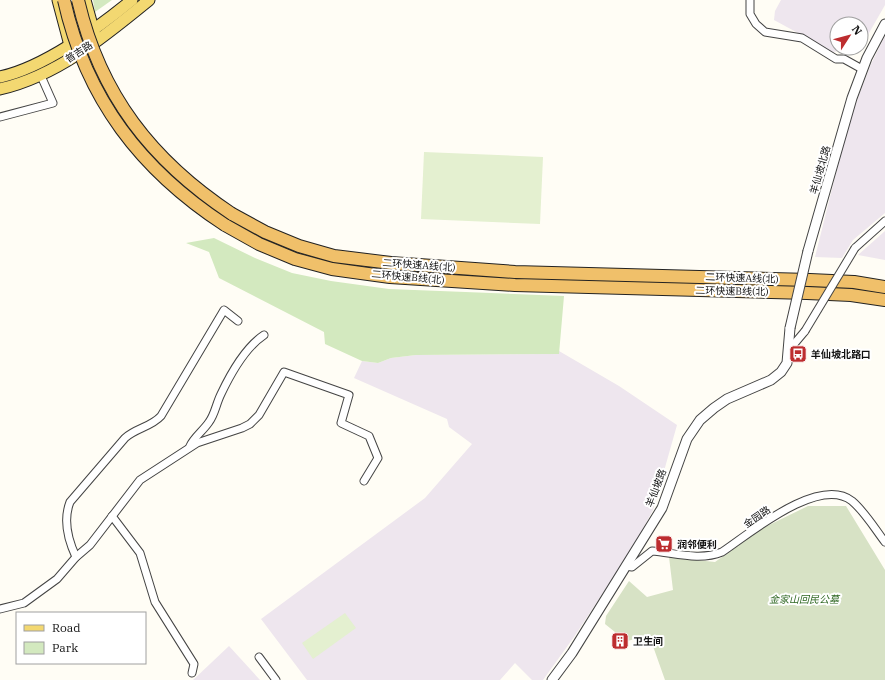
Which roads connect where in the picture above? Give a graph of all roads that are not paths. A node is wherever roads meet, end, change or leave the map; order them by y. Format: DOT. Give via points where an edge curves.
graph roads {
  1 [pos="58,0"];
  2 [pos="64,0"];
  3 [pos="78,0"];
  4 [pos="85,0"];
  5 [pos="132,0"];
  6 [pos="149,0"];
  7 [pos="750,0"];
  8 [pos="885,24"];
  9 [pos="93,29"];
  10 [pos="97,40"];
  11 [pos="72,42"];
  12 [pos="73,55"];
  13 [pos="862,69"];
  14 [pos="41,76"];
  15 [pos="0,77"];
  16 [pos="0,89"];
  17 [pos="0,117"];
  18 [pos="885,221"];
  19 [pos="885,287"];
  20 [pos="885,300"];
  21 [pos="238,321"];
  22 [pos="790,328"];
  23 [pos="264,335"];
  24 [pos="789,350"];
  25 [pos="190,448"];
  26 [pos="364,481"];
  27 [pos="112,516"];
  28 [pos="885,542"];
  29 [pos="76,557"];
  30 [pos="626,566"];
  31 [pos="0,609"];
  32 [pos="259,657"];
  33 [pos="192,673"];
  34 [pos="276,680"];
  35 [pos="552,680"];
  1 -- 11 [label="main road"];
  2 -- 11 [label="highway, 二环快速B线(北), bridge"];
  3 -- 19 [label="highway, 二环快速A线(北), bridge" via="86,30 111,90 152,147 202,193 232,214 265,232 299,246 334,256 391,263 515,272 810,280 854,282"];
  4 -- 9 [label="main road"];
  5 -- 9 [label="main road, 普吉路"];
  6 -- 10 [label="main road, 普吉路"];
  7 -- 13 [label="street" via="750,14 765,32 802,38 836,59 844,59"];
  8 -- 13 [label="street, 羊仙坡北路"];
  9 -- 10 [label="main road"];
  9 -- 11 [label="main road, 普吉路"];
  10 -- 12 [label="main road, 普吉路"];
  11 -- 12 [label="main road"];
  11 -- 15 [label="main road, 普吉路" via="33,66"];
  11 -- 20 [label="highway, 二环快速B线(北), bridge" via="100,97 131,144 153,168 179,192 225,225 259,244 294,259 332,269 390,277 515,285 808,293"];
  12 -- 14 [label="main road, 普吉路"];
  13 -- 22 [label="street, 羊仙坡北路, bridge" via="808,251"];
  14 -- 16 [label="main road, 普吉路"];
  14 -- 17 [label="street" via="53,103"];
  18 -- 24 [label="street, bridge" via="855,248 805,331"];
  21 -- 29 [label="street" via="224,310 161,416 125,438 70,502 68,537"];
  22 -- 24 [label="street, 羊仙坡路"];
  23 -- 25 [label="street" via="250,347 225,386 209,423 192,442"];
  24 -- 30 [label="street, 羊仙坡路" via="787,363 771,380 727,399 700,420 687,439 662,508"];
  25 -- 26 [label="street" via="197,443 250,424 259,416 284,372 350,395 341,423 369,436 378,458"];
  25 -- 27 [label="street" via="140,480"];
  27 -- 29 [label="street" via="90,545"];
  27 -- 33 [label="street" via="140,553 155,602 194,664"];
  28 -- 30 [label="street, 金园路" via="851,501 841,496 823,495 806,499 712,556 652,550 632,566"];
  29 -- 31 [label="street" via="56,579 36,595 24,603"];
  30 -- 35 [label="street, 羊仙坡路" via="572,653"];
  32 -- 34 [label="street"];
}
